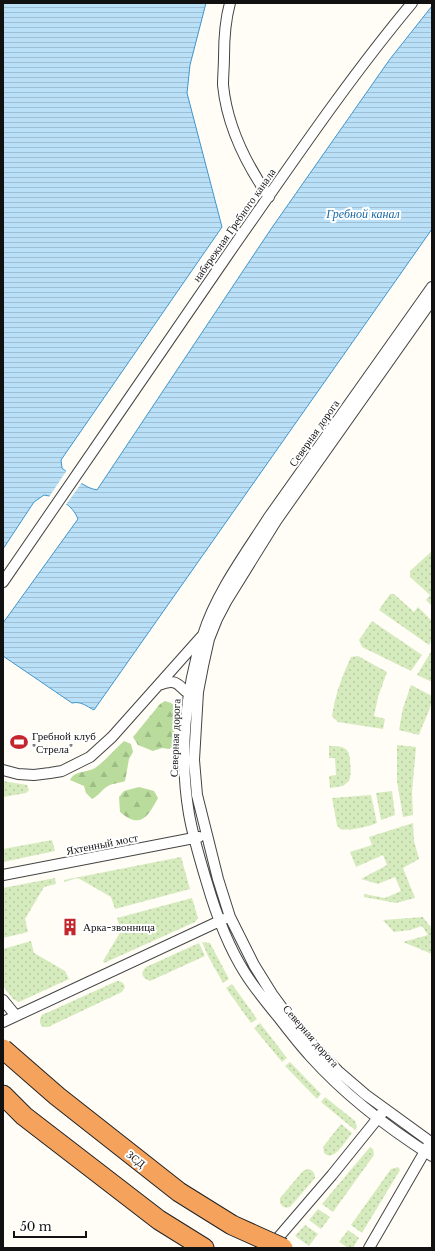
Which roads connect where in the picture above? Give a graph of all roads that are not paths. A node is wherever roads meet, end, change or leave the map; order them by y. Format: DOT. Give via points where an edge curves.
graph roads {
  1 [pos="230,3"];
  2 [pos="412,3"];
  3 [pos="269,197"];
  4 [pos="432,287"];
  5 [pos="432,300"];
  6 [pos="3,582"];
  7 [pos="207,635"];
  8 [pos="158,686"];
  9 [pos="193,694"];
  10 [pos="3,770"];
  11 [pos="206,836"];
  12 [pos="194,838"];
  13 [pos="3,875"];
  14 [pos="230,917"];
  15 [pos="220,921"];
  16 [pos="3,1000"];
  17 [pos="16,1016"];
  18 [pos="3,1022"];
  19 [pos="3,1049"];
  20 [pos="3,1095"];
  21 [pos="385,1109"];
  22 [pos="378,1118"];
  23 [pos="431,1142"];
  24 [pos="428,1154"];
  25 [pos="204,1248"];
  26 [pos="270,1248"];
  27 [pos="283,1248"];
  28 [pos="369,1248"];
  1 -- 3 [label="street" via="226,16 223,85 231,124 251,170"];
  2 -- 3 [label="street, набережная Гребного канала" via="366,60"];
  3 -- 6 [label="street, набережная Гребного канала"];
  4 -- 7 [label="street, Северная дорога" via="269,517 220,596"];
  5 -- 7 [label="street, Северная дорога" via="276,521"];
  7 -- 8 [label="street"];
  7 -- 9 [label="street, Северная дорога"];
  8 -- 9 [label="street" via="177,683"];
  8 -- 10 [label="street" via="112,737 90,757 62,771 50,773 18,774"];
  9 -- 11 [label="street, Северная дорога" via="195,778"];
  9 -- 12 [label="street, Северная дорога" via="185,733 185,779"];
  11 -- 12 [label="street, Яхтенный мост"];
  11 -- 14 [label="street, Северная дорога"];
  12 -- 13 [label="street, Яхтенный мост"];
  12 -- 15 [label="street, Северная дорога"];
  14 -- 15 [label="street"];
  14 -- 21 [label="street, Северная дорога" via="254,965 297,1028 338,1071"];
  15 -- 17 [label="street"];
  15 -- 22 [label="street, Северная дорога" via="244,972 263,998 311,1057"];
  16 -- 17 [label="street"];
  17 -- 18 [label="street"];
  19 -- 27 [label="highway, ЗСД, bridge" via="57,1096 179,1192 232,1225"];
  20 -- 25 [label="highway" via="24,1116 152,1215"];
  21 -- 22 [label="street"];
  21 -- 23 [label="street, Северная дорога"];
  22 -- 24 [label="street, Северная дорога"];
  22 -- 26 [label="street"];
  23 -- 24 [label="street"];
  24 -- 28 [label="street"];
}
